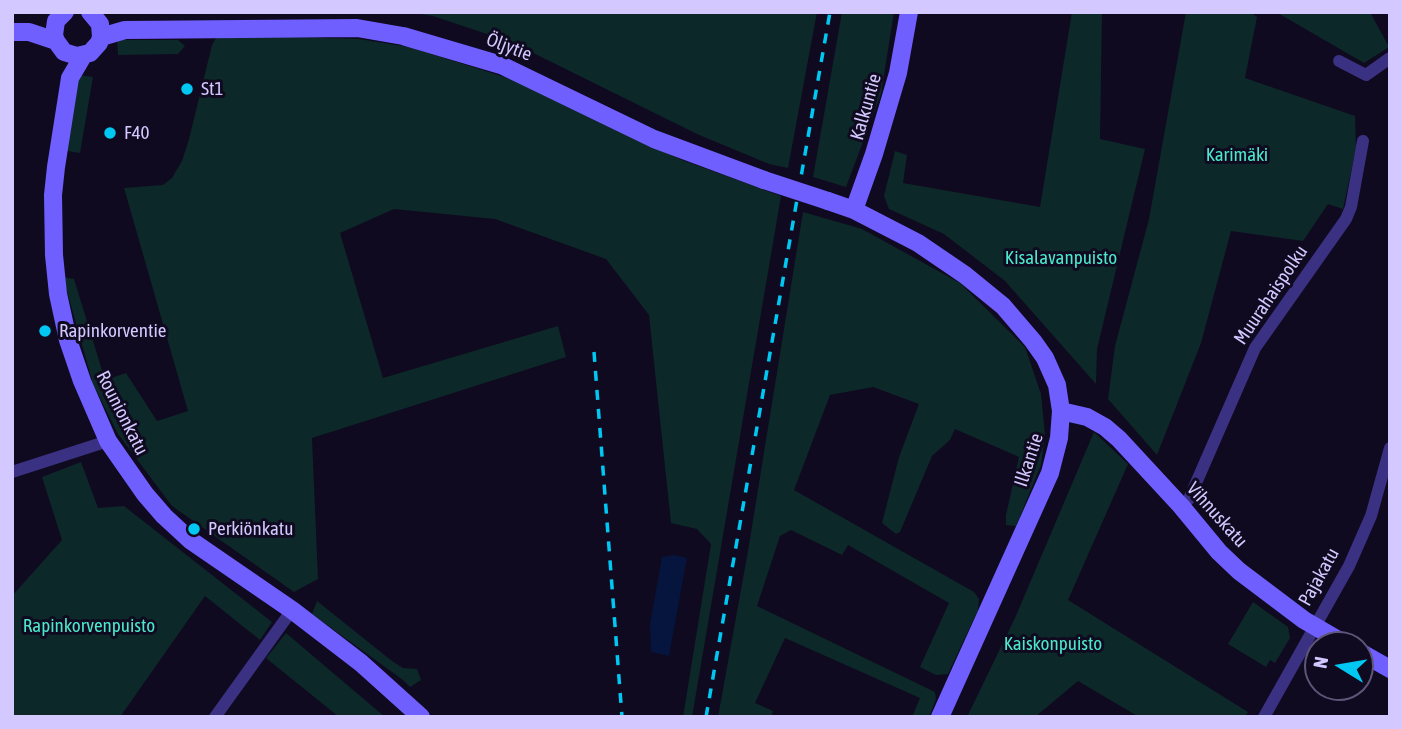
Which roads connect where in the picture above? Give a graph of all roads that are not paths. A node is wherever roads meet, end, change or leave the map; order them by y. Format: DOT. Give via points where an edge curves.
graph roads {
  1 [pos="909,12"];
  2 [pos="61,17"];
  3 [pos="95,20"];
  4 [pos="21,32"];
  5 [pos="60,47"];
  6 [pos="83,56"];
  7 [pos="1390,58"];
  8 [pos="1339,61"];
  9 [pos="70,78"];
  10 [pos="1363,141"];
  11 [pos="854,211"];
  12 [pos="1061,411"];
  13 [pos="108,441"];
  14 [pos="1390,448"];
  15 [pos="12,472"];
  16 [pos="1181,506"];
  17 [pos="292,610"];
  18 [pos="1315,626"];
  19 [pos="1323,631"];
  20 [pos="1374,660"];
  21 [pos="1390,669"];
  22 [pos="215,717"];
  23 [pos="421,717"];
  24 [pos="940,717"];
  25 [pos="1264,717"];
  1 -- 11 [label="main road, Kalkuntie" via="898,73"];
  2 -- 4 [label="main road"];
  2 -- 5 [label="main road, Rounionkatu" via="54,35"];
  3 -- 6 [label="main road, Rounionkatu" via="95,49"];
  3 -- 11 [label="main road, Öljytie, bridge" via="125,30 357,28 403,36 501,65 654,139"];
  4 -- 5 [label="main road"];
  5 -- 6 [label="main road" via="70,55"];
  5 -- 9 [label="main road, Rounionkatu"];
  6 -- 9 [label="main road, Rounionkatu"];
  7 -- 8 [label="street" via="1366,75"];
  9 -- 13 [label="main road, Rounionkatu" via="55,181 54,256 68,340"];
  10 -- 16 [label="street, Muurahaispolku" via="1346,219 1255,348 1189,499"];
  11 -- 12 [label="main road, Ilkantie" via="937,254 1003,306 1045,358 1057,385"];
  12 -- 16 [label="main road, Vihnuskatu" via="1105,427"];
  12 -- 24 [label="main road, Ilkantie" via="1050,473"];
  13 -- 15 [label="street"];
  13 -- 17 [label="main road, Rounionkatu" via="164,516 190,540"];
  14 -- 18 [label="street, Pajakatu" via="1371,516"];
  16 -- 18 [label="main road, Vihnuskatu" via="1239,570"];
  17 -- 22 [label="street"];
  17 -- 23 [label="main road, Rounionkatu"];
  18 -- 19 [label="main road, Vihnuskatu"];
  18 -- 25 [label="street, Pajakatu"];
  20 -- 21 [label="main road"];
}
